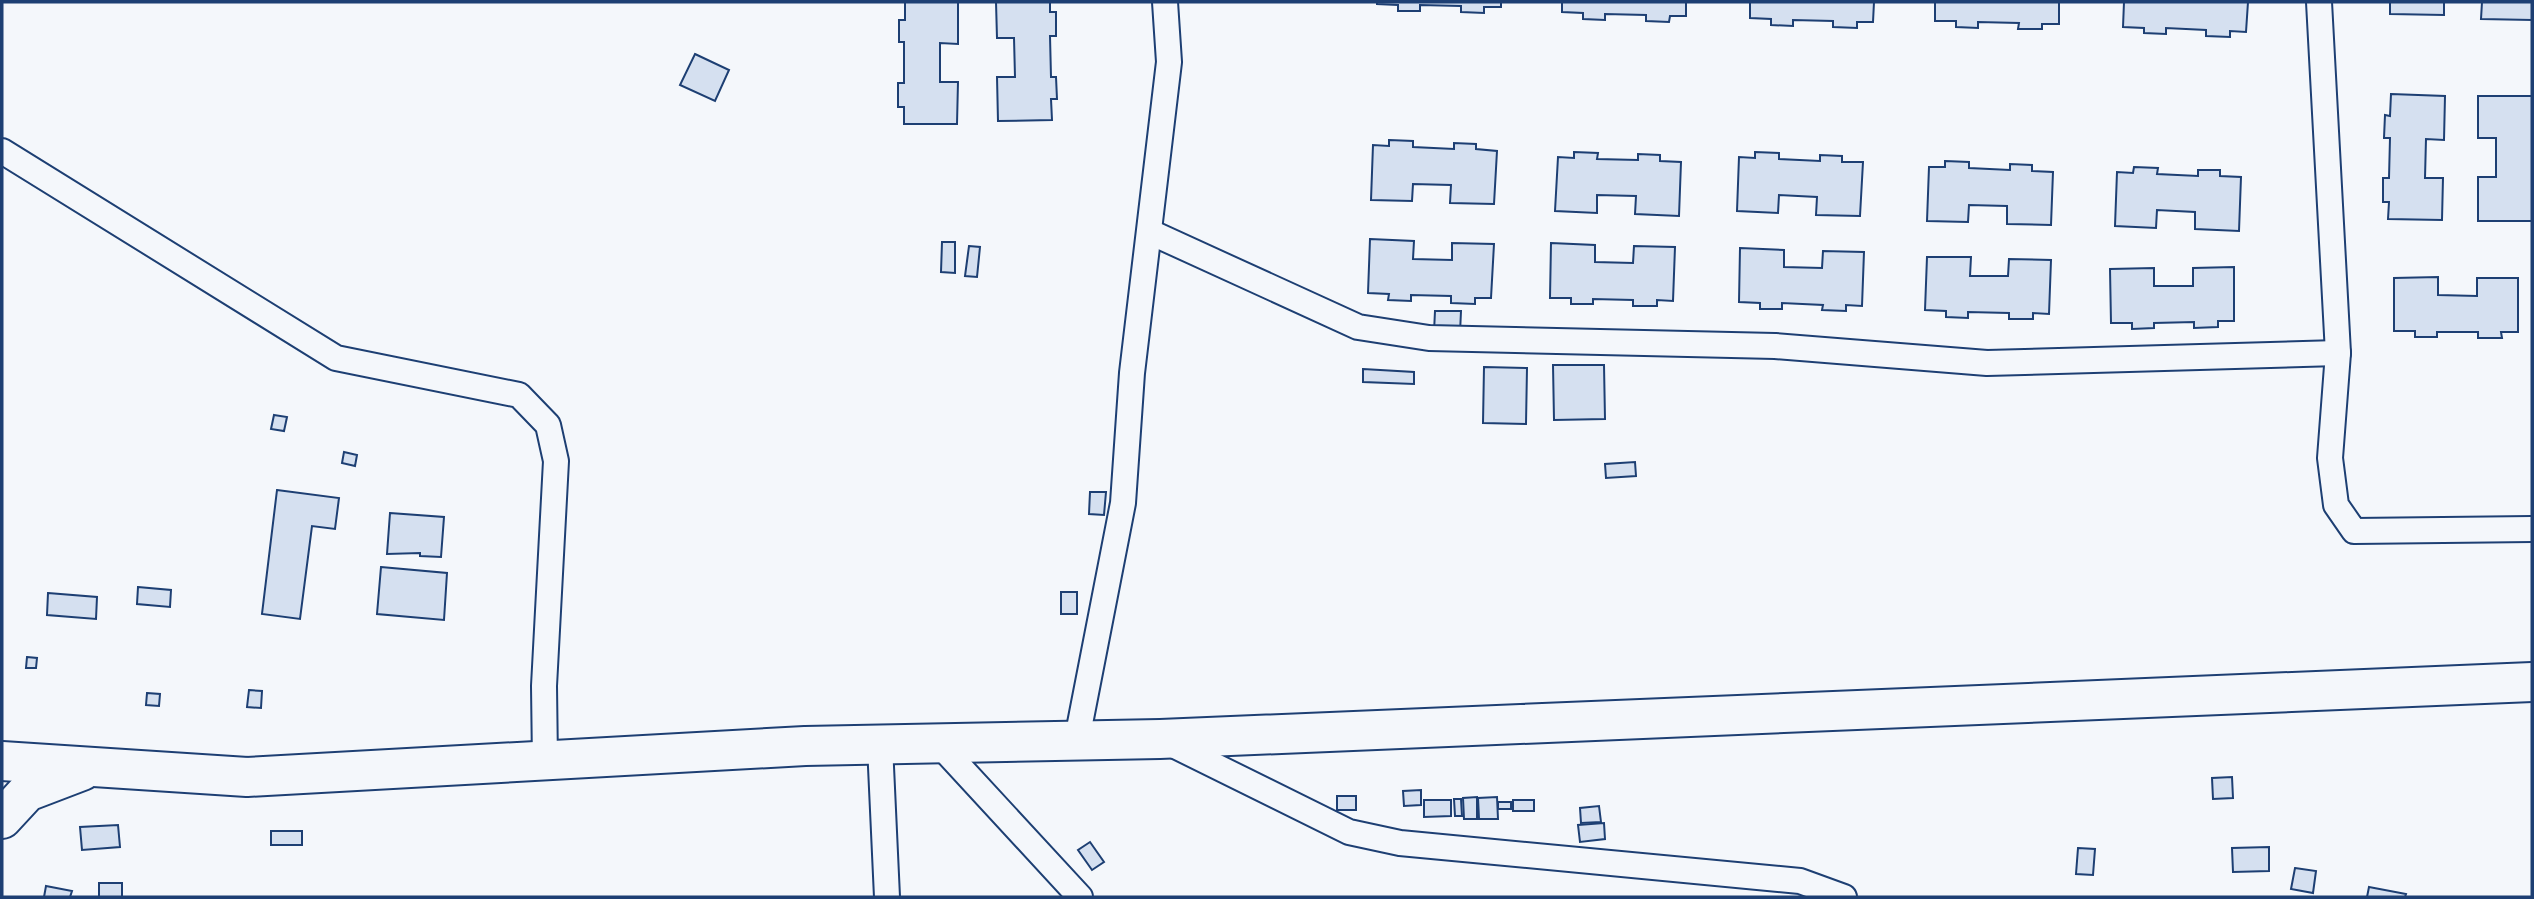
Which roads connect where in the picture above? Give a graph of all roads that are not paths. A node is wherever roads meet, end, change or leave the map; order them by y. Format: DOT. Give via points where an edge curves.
graph roads {
  1 [pos="1165,2"];
  2 [pos="2319,2"];
  3 [pos="2,151"];
  4 [pos="1150,232"];
  5 [pos="2339,353"];
  6 [pos="2532,529"];
  7 [pos="2532,682"];
  8 [pos="1077,739"];
  9 [pos="1160,739"];
  10 [pos="937,742"];
  11 [pos="880,745"];
  12 [pos="2,761"];
  13 [pos="545,762"];
  14 [pos="88,768"];
  15 [pos="2,819"];
  16 [pos="887,897"];
  17 [pos="1080,897"];
  18 [pos="1844,897"];
  1 -- 4 [label="street" via="1169,62"];
  2 -- 5 [label="street"];
  3 -- 13 [label="street" via="336,358 519,395 548,425 556,461 544,686"];
  4 -- 5 [label="street" via="1358,327 1429,338 1775,346 1987,363"];
  4 -- 8 [label="street" via="1132,373 1123,503"];
  5 -- 6 [label="street" via="2330,458 2336,505 2354,531"];
  7 -- 9 [label="highway"];
  8 -- 9 [label="highway"];
  8 -- 10 [label="highway"];
  9 -- 18 [label="street" via="1349,832 1400,844 1800,881"];
  10 -- 11 [label="highway"];
  10 -- 17 [label="street"];
  11 -- 13 [label="highway"];
  11 -- 16 [label="street"];
  12 -- 14 [label="highway"];
  13 -- 14 [label="highway" via="247,777"];
  14 -- 15 [label="highway" via="27,792"];
}
